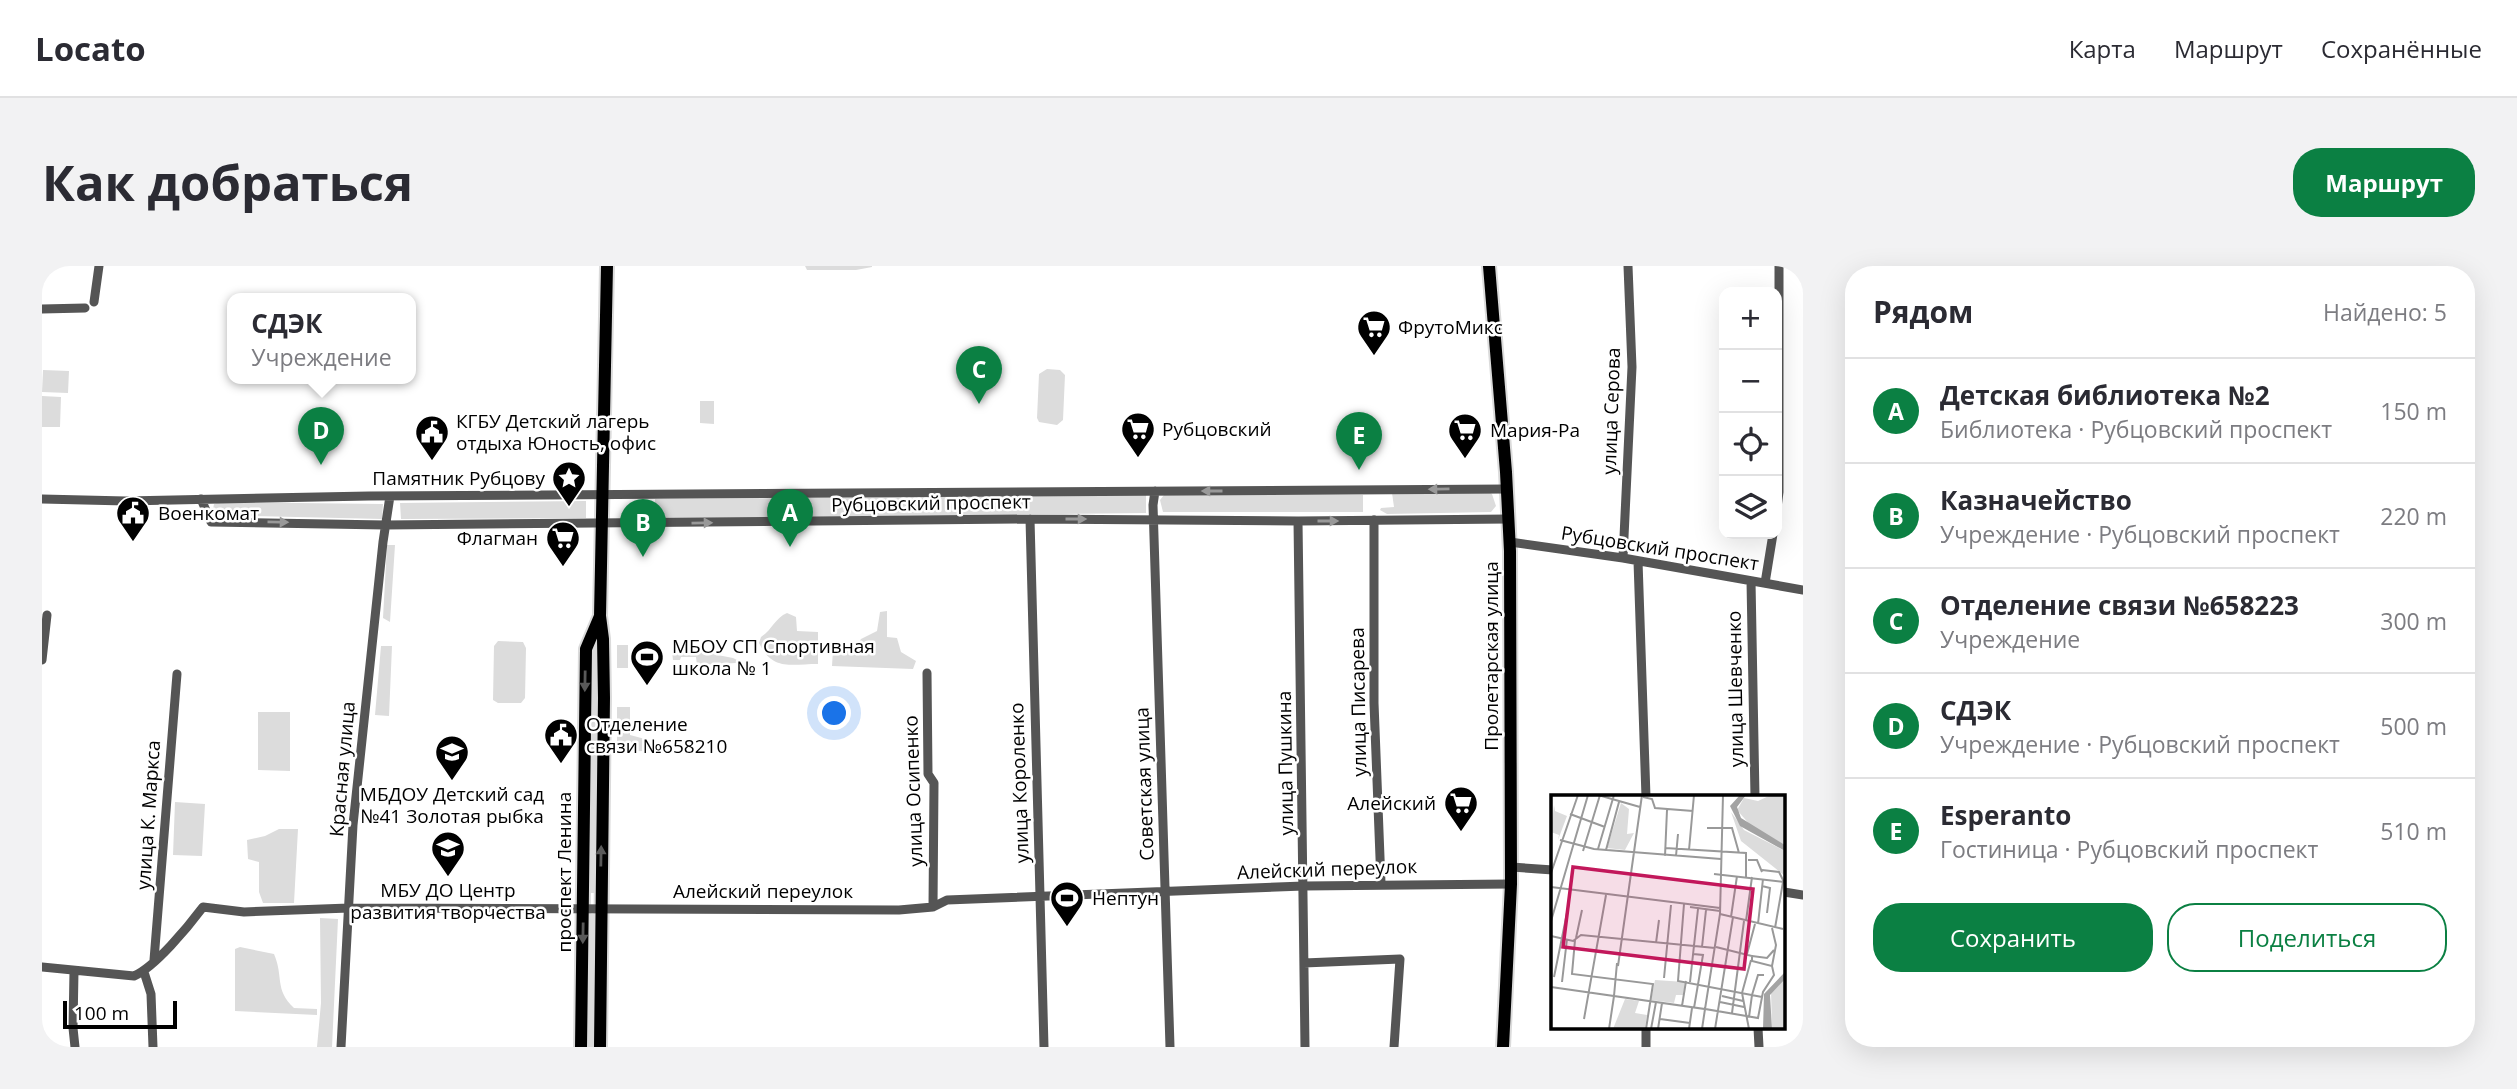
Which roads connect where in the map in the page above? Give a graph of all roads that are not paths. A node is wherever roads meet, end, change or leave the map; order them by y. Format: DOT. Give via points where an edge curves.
graph roads {
  1 [pos="99,266"];
  2 [pos="607,266"];
  3 [pos="1489,266"];
  4 [pos="1628,266"];
  5 [pos="1779,266"];
  6 [pos="94,302"];
  7 [pos="85,308"];
  8 [pos="42,309"];
  9 [pos="1779,476"];
  10 [pos="1507,489"];
  11 [pos="1155,491"];
  12 [pos="604,494"];
  13 [pos="793,494"];
  14 [pos="390,496"];
  15 [pos="42,499"];
  16 [pos="201,499"];
  17 [pos="1030,519"];
  18 [pos="1154,519"];
  19 [pos="1509,519"];
  20 [pos="1374,520"];
  21 [pos="1298,521"];
  22 [pos="794,522"];
  23 [pos="603,524"];
  24 [pos="385,525"];
  25 [pos="1772,539"];
  26 [pos="1510,542"];
  27 [pos="1623,558"];
  28 [pos="1638,561"];
  29 [pos="1751,581"];
  30 [pos="1765,583"];
  31 [pos="1803,590"];
  32 [pos="47,615"];
  33 [pos="600,616"];
  34 [pos="588,639"];
  35 [pos="603,639"];
  36 [pos="42,660"];
  37 [pos="927,673"];
  38 [pos="177,674"];
  39 [pos="1646,795"];
  40 [pos="1755,795"];
  41 [pos="1511,867"];
  42 [pos="1551,870"];
  43 [pos="1381,883"];
  44 [pos="1511,884"];
  45 [pos="1304,886"];
  46 [pos="1164,892"];
  47 [pos="1041,898"];
  48 [pos="933,907"];
  49 [pos="349,908"];
  50 [pos="583,909"];
  51 [pos="600,910"];
  52 [pos="155,960"];
  53 [pos="1304,963"];
  54 [pos="42,967"];
  55 [pos="74,971"];
  56 [pos="145,972"];
  57 [pos="75,1047"];
  58 [pos="153,1047"];
  59 [pos="341,1047"];
  60 [pos="581,1047"];
  61 [pos="600,1047"];
  62 [pos="1044,1047"];
  63 [pos="1170,1047"];
  64 [pos="1305,1047"];
  65 [pos="1394,1047"];
  66 [pos="1503,1047"];
  1 -- 6 [label="street"];
  2 -- 12 [label="main road, проспект Ленина"];
  3 -- 10 [label="main road, Пролетарская улица"];
  4 -- 27 [label="street, улица Серова" via="1632,367"];
  5 -- 9 [label="street"];
  7 -- 8 [label="street"];
  10 -- 11 [label="street, Рубцовский проспект, one-way"];
  10 -- 19 [label="main road, Пролетарская улица"];
  11 -- 13 [label="street, Рубцовский проспект"];
  11 -- 18 [label="street, Советская улица"];
  12 -- 13 [label="street, Рубцовский проспект"];
  12 -- 14 [label="street, Рубцовский проспект"];
  12 -- 23 [label="main road, проспект Ленина"];
  13 -- 22 [label="street"];
  14 -- 16 [label="street, Рубцовский проспект"];
  14 -- 24 [label="street, Красная улица"];
  15 -- 16 [label="street, Рубцовский проспект"];
  16 -- 24 [label="street, Рубцовский проспект, one-way" via="211,523"];
  17 -- 18 [label="street, Рубцовский проспект, one-way"];
  17 -- 22 [label="street, Рубцовский проспект"];
  17 -- 47 [label="street, улица Короленко"];
  18 -- 21 [label="street, Рубцовский проспект"];
  18 -- 46 [label="street, Советская улица"];
  19 -- 20 [label="street, Рубцовский проспект"];
  19 -- 26 [label="main road, Пролетарская улица"];
  21 -- 20 [label="street, Рубцовский проспект, one-way"];
  20 -- 43 [label="street, улица Писарева" via="1374,703"];
  21 -- 45 [label="street, улица Пушкина"];
  23 -- 22 [label="street, Рубцовский проспект, one-way"];
  23 -- 24 [label="street, Рубцовский проспект"];
  23 -- 33 [label="main road, проспект Ленина"];
  24 -- 49 [label="street, Красная улица" via="353,825"];
  25 -- 30 [label="street"];
  26 -- 27 [label="street, Рубцовский проспект"];
  26 -- 41 [label="main road, Пролетарская улица"];
  27 -- 28 [label="street, Рубцовский проспект"];
  28 -- 29 [label="street, Рубцовский проспект"];
  28 -- 39 [label="street"];
  29 -- 30 [label="street, Рубцовский проспект"];
  29 -- 40 [label="street, улица Шевченко"];
  30 -- 31 [label="street, Рубцовский проспект"];
  32 -- 36 [label="street"];
  33 -- 34 [label="main road, проспект Ленина"];
  33 -- 35 [label="main road, проспект Ленина"];
  34 -- 35 [label="main road"];
  34 -- 50 [label="main road, проспект Ленина, one-way"];
  51 -- 35 [label="main road, проспект Ленина, one-way"];
  37 -- 48 [label="street, улица Осипенко"];
  38 -- 52 [label="street, улица К. Маркса"];
  41 -- 42 [label="street"];
  41 -- 44 [label="main road, Пролетарская улица"];
  43 -- 44 [label="street, Алейский переулок"];
  43 -- 45 [label="street, Алейский переулок"];
  44 -- 66 [label="main road, Пролетарская улица"];
  45 -- 46 [label="street, Алейский переулок"];
  45 -- 53 [label="street, улица Пушкина"];
  46 -- 47 [label="street, Алейский переулок"];
  46 -- 63 [label="street, Советская улица"];
  47 -- 48 [label="street, Алейский переулок" via="947,900"];
  47 -- 62 [label="street, улица Короленко"];
  48 -- 51 [label="street, Алейский переулок"];
  49 -- 50 [label="street, Алейский переулок"];
  49 -- 52 [label="street, Алейский переулок" via="244,912 203,908"];
  49 -- 59 [label="street, Красная улица"];
  50 -- 51 [label="street, Алейский переулок"];
  50 -- 60 [label="main road, проспект Ленина, one-way"];
  51 -- 61 [label="main road, проспект Ленина"];
  52 -- 56 [label="street, Алейский переулок"];
  53 -- 64 [label="street, улица Пушкина"];
  53 -- 65 [label="street" via="1400,959"];
  54 -- 55 [label="street"];
  55 -- 56 [label="street" via="134,976"];
  55 -- 57 [label="street"];
  56 -- 58 [label="street" via="151,994"];
}
